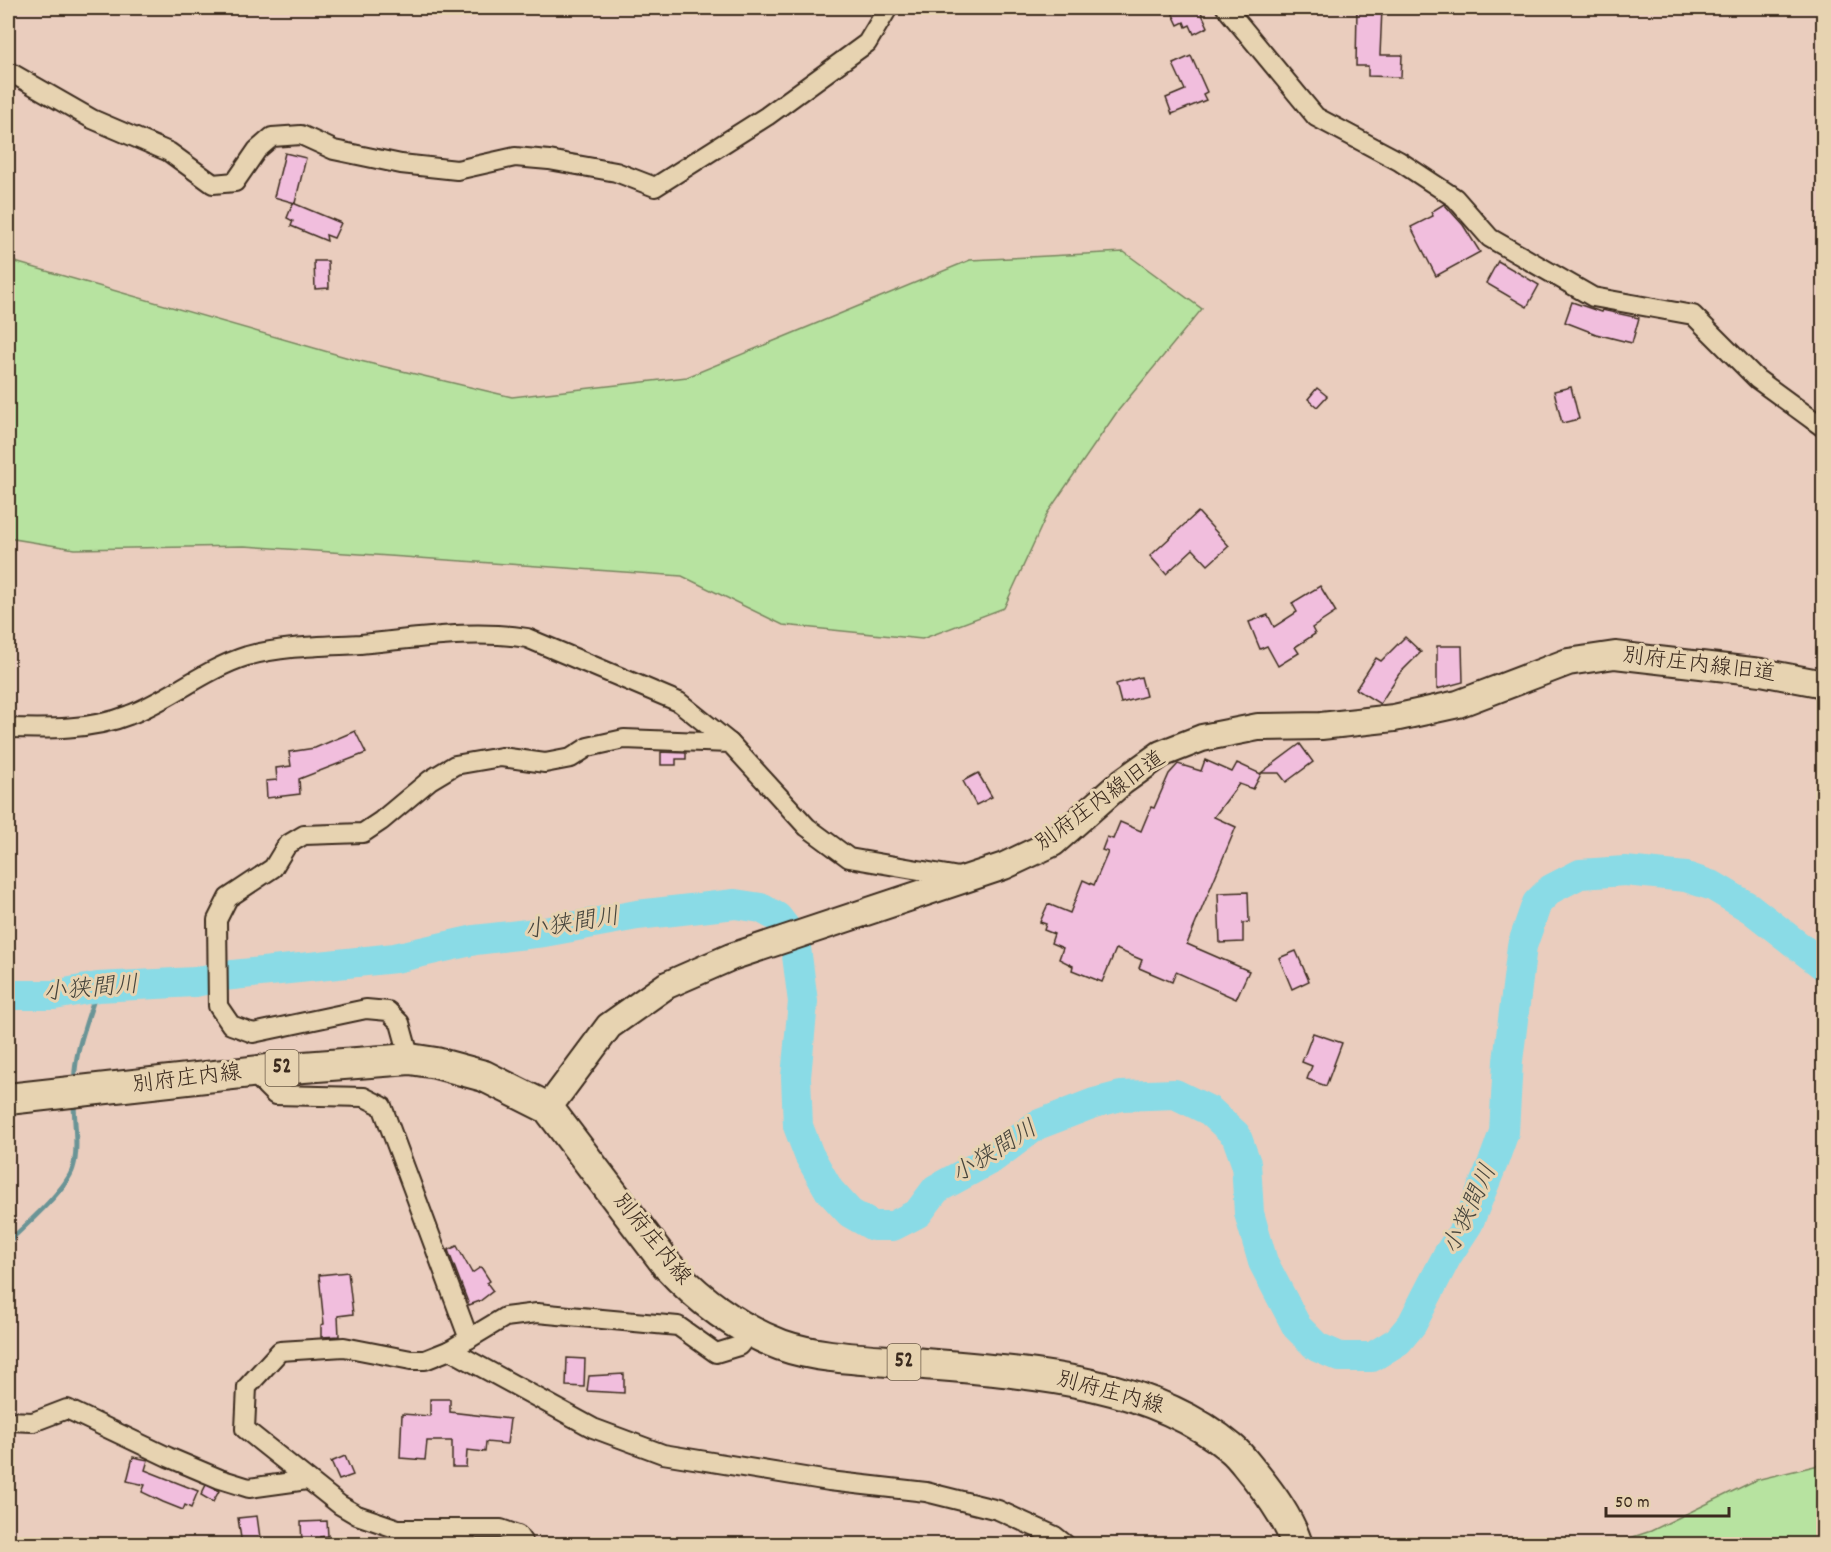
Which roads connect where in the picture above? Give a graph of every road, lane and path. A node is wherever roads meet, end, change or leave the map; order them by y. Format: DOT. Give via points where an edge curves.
graph roads {
  1 [pos="888,8"];
  2 [pos="1226,8"];
  3 [pos="8,71"];
  4 [pos="1824,428"];
  5 [pos="1824,684"];
  6 [pos="8,728"];
  7 [pos="730,743"];
  8 [pos="967,878"];
  9 [pos="410,1059"];
  10 [pos="252,1072"];
  11 [pos="8,1099"];
  12 [pos="548,1108"];
  13 [pos="751,1331"];
  14 [pos="468,1339"];
  15 [pos="450,1350"];
  16 [pos="8,1420"];
  17 [pos="307,1480"];
  18 [pos="524,1545"];
  19 [pos="1065,1545"];
  20 [pos="1297,1545"];
  1 -- 3 [label="street" via="867,43 767,116 655,187 616,172 549,160 515,157 457,170 401,164 334,150 301,135 272,137 257,150 236,182 213,184 169,152 92,119"];
  2 -- 4 [label="street" via="1316,117 1408,167 1455,198 1490,238 1593,297 1692,315 1757,379"];
  5 -- 8 [label="street, 別府庄内線旧道" via="1761,672 1615,655 1568,663 1458,705 1394,718 1321,726 1258,727 1203,738 1161,754 1122,782 1053,843"];
  6 -- 7 [label="street" via="44,729 108,722 131,715 246,657 274,650 437,635 501,634 527,638 679,702"];
  7 -- 8 [label="street" via="807,827 849,858"];
  7 -- 9 [label="street" via="624,739 545,763 501,757 455,765 363,833 304,835 287,845 273,868 228,898 217,920 218,1006 231,1025 253,1033 366,1009 388,1011 400,1023"];
  8 -- 12 [label="street, 別府庄内線旧道" via="731,957 667,985 609,1026"];
  9 -- 10 [label="main road, 別府庄内線 / 52"];
  9 -- 12 [label="main road, 別府庄内線 / 52" via="484,1076"];
  10 -- 11 [label="main road, 別府庄内線 / 52"];
  10 -- 14 [label="street" via="274,1095 364,1097 382,1106"];
  12 -- 13 [label="main road, 別府庄内線 / 52" via="688,1289"];
  13 -- 14 [label="street" via="739,1346 716,1353 678,1326 537,1313 505,1317"];
  13 -- 20 [label="main road, 別府庄内線 / 52" via="783,1346 828,1355 1067,1380 1141,1398 1182,1414 1233,1449 1277,1502"];
  14 -- 15 [label="street"];
  15 -- 17 [label="street" via="425,1360 344,1347 280,1351 247,1387 245,1429"];
  15 -- 19 [label="street" via="593,1428 663,1454 829,1481 927,1492 999,1510 1055,1536"];
  16 -- 17 [label="street" via="33,1422 67,1409 168,1457 249,1488"];
  17 -- 18 [label="street" via="357,1515 398,1529 501,1529 518,1535"];
}
